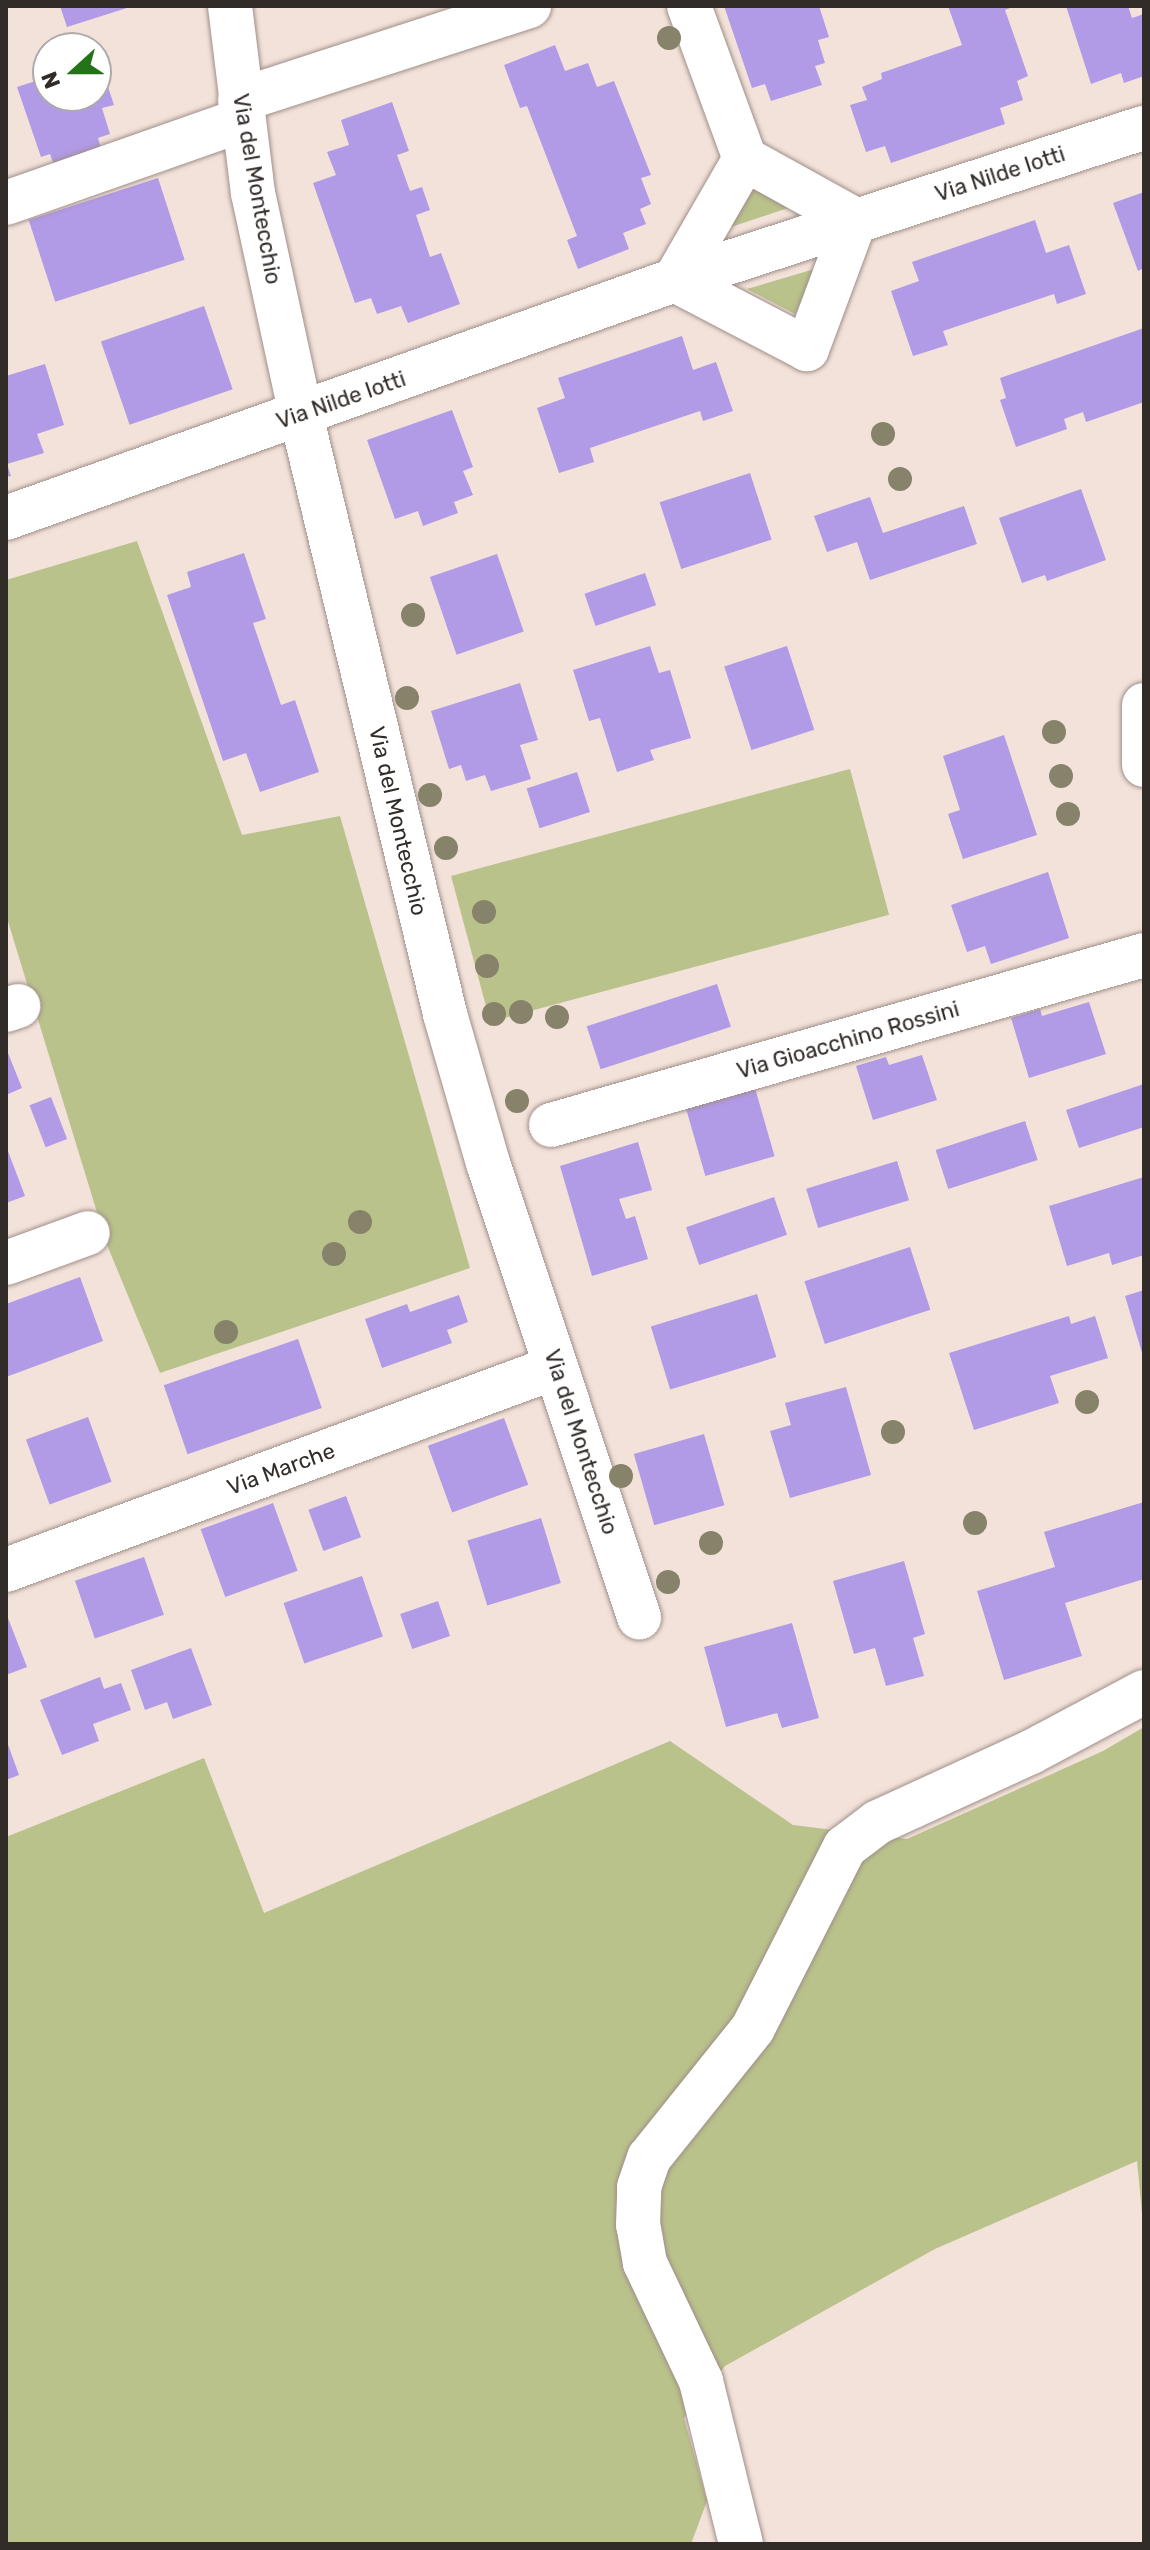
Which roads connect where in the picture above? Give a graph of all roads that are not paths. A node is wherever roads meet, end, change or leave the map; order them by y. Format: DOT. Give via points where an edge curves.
graph roads {
  1 [pos="230,6"];
  2 [pos="529,6"];
  3 [pos="689,6"];
  4 [pos="241,110"];
  5 [pos="1144,128"];
  6 [pos="745,159"];
  7 [pos="6,203"];
  8 [pos="855,220"];
  9 [pos="675,280"];
  10 [pos="301,415"];
  11 [pos="6,518"];
  12 [pos="1144,705"];
  13 [pos="1144,765"];
  14 [pos="1144,955"];
  15 [pos="551,1125"];
  16 [pos="88,1233"];
  17 [pos="6,1263"];
  18 [pos="556,1367"];
  19 [pos="6,1570"];
  20 [pos="639,1618"];
  21 [pos="1144,1692"];
  22 [pos="741,2544"];
  1 -- 4 [label="street, Via del Montecchio"];
  2 -- 4 [label="street"];
  3 -- 6 [label="street"];
  4 -- 7 [label="street"];
  4 -- 10 [label="street, Via del Montecchio"];
  5 -- 8 [label="street, Via Nilde Iotti"];
  6 -- 8 [label="street"];
  6 -- 9 [label="street"];
  8 -- 9 [label="street, Via Nilde Iotti"];
  8 -- 9 [label="street" via="807,349"];
  9 -- 10 [label="street, Via Nilde Iotti"];
  10 -- 11 [label="street, Via Nilde Iotti"];
  10 -- 18 [label="street, Via del Montecchio" via="445,1014"];
  12 -- 13 [label="street"];
  14 -- 15 [label="street, Via Gioacchino Rossini"];
  16 -- 17 [label="street"];
  18 -- 19 [label="street, Via Marche"];
  18 -- 20 [label="street, Via del Montecchio"];
  21 -- 22 [label="street" via="1031,1752 878,1822 845,1847 753,2028 649,2158 639,2187 645,2263 701,2381"];
}
